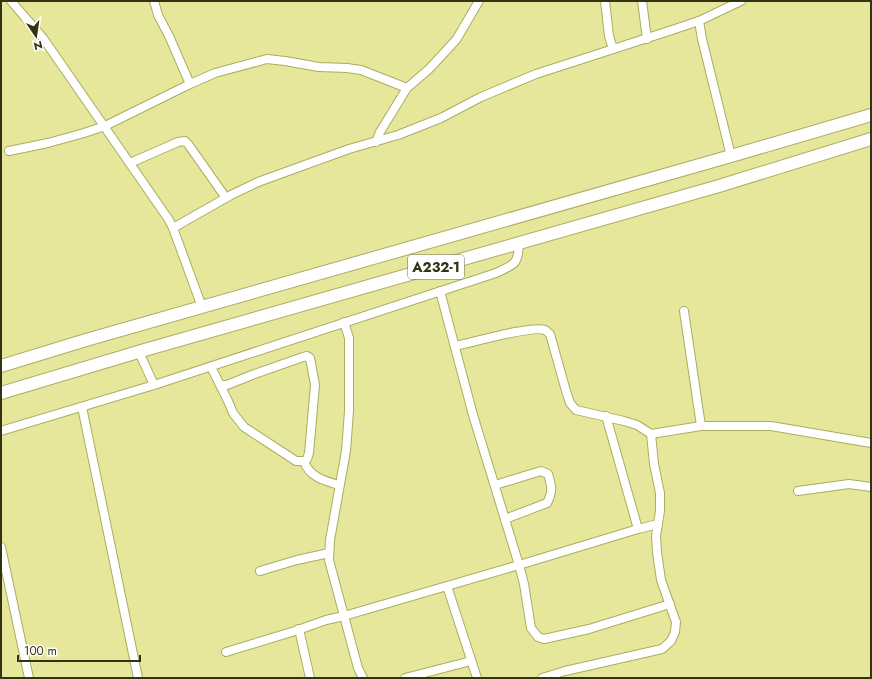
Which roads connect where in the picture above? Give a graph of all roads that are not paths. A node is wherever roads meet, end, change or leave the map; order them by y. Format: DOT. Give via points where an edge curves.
graph roads {
  1 [pos="11,1"];
  2 [pos="154,1"];
  3 [pos="479,1"];
  4 [pos="605,1"];
  5 [pos="642,1"];
  6 [pos="741,1"];
  7 [pos="699,21"];
  8 [pos="647,39"];
  9 [pos="613,49"];
  10 [pos="190,84"];
  11 [pos="406,88"];
  12 [pos="871,114"];
  13 [pos="105,126"];
  14 [pos="871,139"];
  15 [pos="376,142"];
  16 [pos="10,151"];
  17 [pos="731,156"];
  18 [pos="130,163"];
  19 [pos="226,198"];
  20 [pos="173,228"];
  21 [pos="519,244"];
  22 [pos="440,291"];
  23 [pos="202,307"];
  24 [pos="684,311"];
  25 [pos="344,322"];
  26 [pos="455,346"];
  27 [pos="139,352"];
  28 [pos="1,366"];
  29 [pos="211,366"];
  30 [pos="154,385"];
  31 [pos="221,385"];
  32 [pos="1,393"];
  33 [pos="82,407"];
  34 [pos="606,416"];
  35 [pos="701,426"];
  36 [pos="1,431"];
  37 [pos="651,434"];
  38 [pos="871,443"];
  39 [pos="304,461"];
  40 [pos="339,485"];
  41 [pos="495,485"];
  42 [pos="871,487"];
  43 [pos="798,491"];
  44 [pos="505,519"];
  45 [pos="658,524"];
  46 [pos="638,528"];
  47 [pos="1,547"];
  48 [pos="329,553"];
  49 [pos="519,565"];
  50 [pos="260,571"];
  51 [pos="447,586"];
  52 [pos="670,604"];
  53 [pos="344,616"];
  54 [pos="299,629"];
  55 [pos="226,652"];
  56 [pos="471,661"];
  57 [pos="30,678"];
  58 [pos="138,678"];
  59 [pos="310,678"];
  60 [pos="363,678"];
  61 [pos="405,678"];
  62 [pos="477,678"];
  63 [pos="542,678"];
  1 -- 13 [label="street" via="43,38"];
  2 -- 10 [label="street"];
  3 -- 11 [label="street" via="456,40 429,69"];
  4 -- 9 [label="street" via="608,36"];
  5 -- 8 [label="street"];
  6 -- 7 [label="street"];
  7 -- 8 [label="street"];
  7 -- 17 [label="street"];
  8 -- 9 [label="street"];
  9 -- 15 [label="street" via="515,82 424,125"];
  10 -- 11 [label="street" via="216,73 267,59 361,70"];
  10 -- 13 [label="street"];
  11 -- 15 [label="street"];
  12 -- 17 [label="highway, A232-1"];
  13 -- 16 [label="street"];
  13 -- 18 [label="street"];
  14 -- 21 [label="highway, A232-1"];
  15 -- 19 [label="street" via="349,149 258,182"];
  17 -- 23 [label="highway, A232-1"];
  18 -- 19 [label="street" via="185,141"];
  18 -- 20 [label="street"];
  19 -- 20 [label="street"];
  20 -- 23 [label="street"];
  21 -- 22 [label="street" via="518,256 513,264 496,273"];
  21 -- 27 [label="highway, A232-1"];
  22 -- 25 [label="street"];
  22 -- 26 [label="street"];
  23 -- 28 [label="highway, A232-1"];
  24 -- 35 [label="street"];
  25 -- 29 [label="street"];
  25 -- 40 [label="street" via="350,338 349,411 346,451"];
  26 -- 34 [label="street" via="531,330 544,330 550,334 570,403 576,410"];
  26 -- 41 [label="street"];
  27 -- 30 [label="street"];
  27 -- 32 [label="highway, A232-1"];
  29 -- 30 [label="street"];
  29 -- 31 [label="street"];
  30 -- 33 [label="street"];
  31 -- 39 [label="street" via="233,413 244,427 296,460"];
  31 -- 39 [label="street" via="228,385 303,357 310,358 315,385 309,453"];
  33 -- 36 [label="street"];
  33 -- 58 [label="street"];
  34 -- 37 [label="street" via="637,425"];
  34 -- 46 [label="street"];
  35 -- 37 [label="street"];
  35 -- 38 [label="street" via="771,426"];
  37 -- 45 [label="street" via="660,493"];
  39 -- 40 [label="street" via="310,472 327,482"];
  40 -- 48 [label="street"];
  41 -- 44 [label="street"];
  41 -- 44 [label="street" via="541,471 548,474 551,484 552,493 547,503"];
  42 -- 43 [label="street" via="849,484"];
  44 -- 49 [label="street"];
  45 -- 46 [label="street"];
  45 -- 52 [label="street" via="656,536 661,580"];
  46 -- 49 [label="street"];
  47 -- 57 [label="street"];
  48 -- 50 [label="street"];
  48 -- 53 [label="street"];
  49 -- 51 [label="street"];
  49 -- 52 [label="street" via="531,628 538,637 544,639 589,629"];
  51 -- 53 [label="street"];
  51 -- 56 [label="street"];
  52 -- 63 [label="street" via="676,622 675,632 671,641 662,649"];
  53 -- 54 [label="street"];
  53 -- 60 [label="street"];
  54 -- 55 [label="street"];
  54 -- 59 [label="street"];
  56 -- 61 [label="street"];
  56 -- 62 [label="street"];
}
